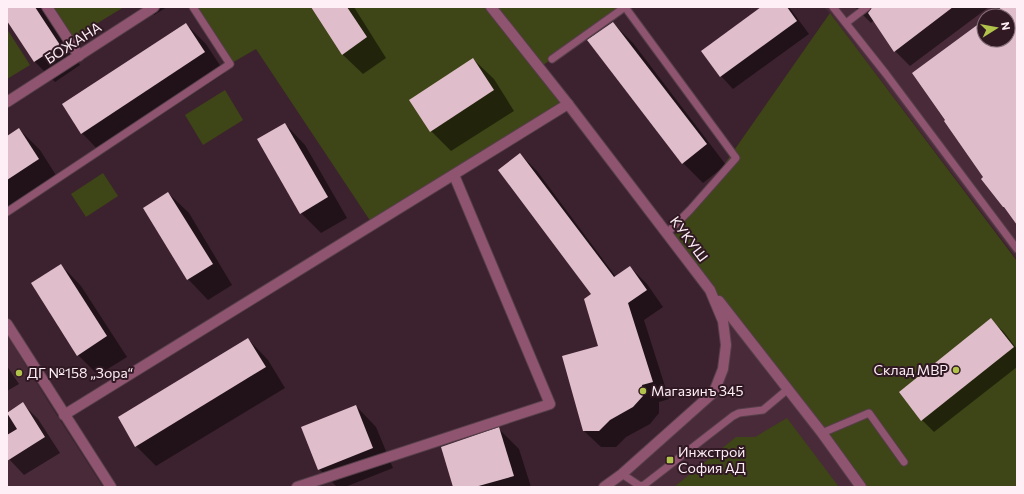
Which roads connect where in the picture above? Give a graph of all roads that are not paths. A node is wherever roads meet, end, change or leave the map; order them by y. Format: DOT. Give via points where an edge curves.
graph roads {
  1 [pos="47,7"];
  2 [pos="154,7"];
  3 [pos="192,7"];
  4 [pos="491,7"];
  5 [pos="625,7"];
  6 [pos="833,7"];
  7 [pos="867,7"];
  8 [pos="846,23"];
  9 [pos="79,56"];
  10 [pos="552,59"];
  11 [pos="7,102"];
  12 [pos="568,104"];
  13 [pos="454,175"];
  14 [pos="7,212"];
  15 [pos="667,233"];
  16 [pos="1017,249"];
  17 [pos="710,290"];
  18 [pos="7,324"];
  19 [pos="788,389"];
  20 [pos="64,414"];
  21 [pos="822,433"];
  22 [pos="904,462"];
  23 [pos="622,474"];
  24 [pos="111,487"];
  25 [pos="297,487"];
  26 [pos="604,487"];
  27 [pos="861,487"];
  1 -- 9 [label="street"];
  2 -- 9 [label="street, БОЖАНА"];
  3 -- 14 [label="lane" via="230,64"];
  4 -- 12 [label="street, КУКУШ"];
  5 -- 10 [label="lane"];
  5 -- 15 [label="lane" via="736,158"];
  6 -- 8 [label="lane"];
  7 -- 8 [label="lane"];
  8 -- 16 [label="lane"];
  9 -- 11 [label="street, БОЖАНА"];
  12 -- 13 [label="street"];
  12 -- 15 [label="street, КУКУШ"];
  13 -- 20 [label="street"];
  13 -- 25 [label="street" via="550,404"];
  15 -- 17 [label="street, КУКУШ"];
  17 -- 19 [label="street"];
  17 -- 23 [label="street, КУКУШ" via="723,321 726,345 723,369 714,392"];
  18 -- 20 [label="street"];
  19 -- 21 [label="street"];
  19 -- 23 [label="lane" via="763,410 739,413 727,420 644,485 640,486"];
  20 -- 24 [label="street"];
  21 -- 22 [label="lane" via="870,413"];
  21 -- 27 [label="street"];
  23 -- 26 [label="street, КУКУШ"];
}
